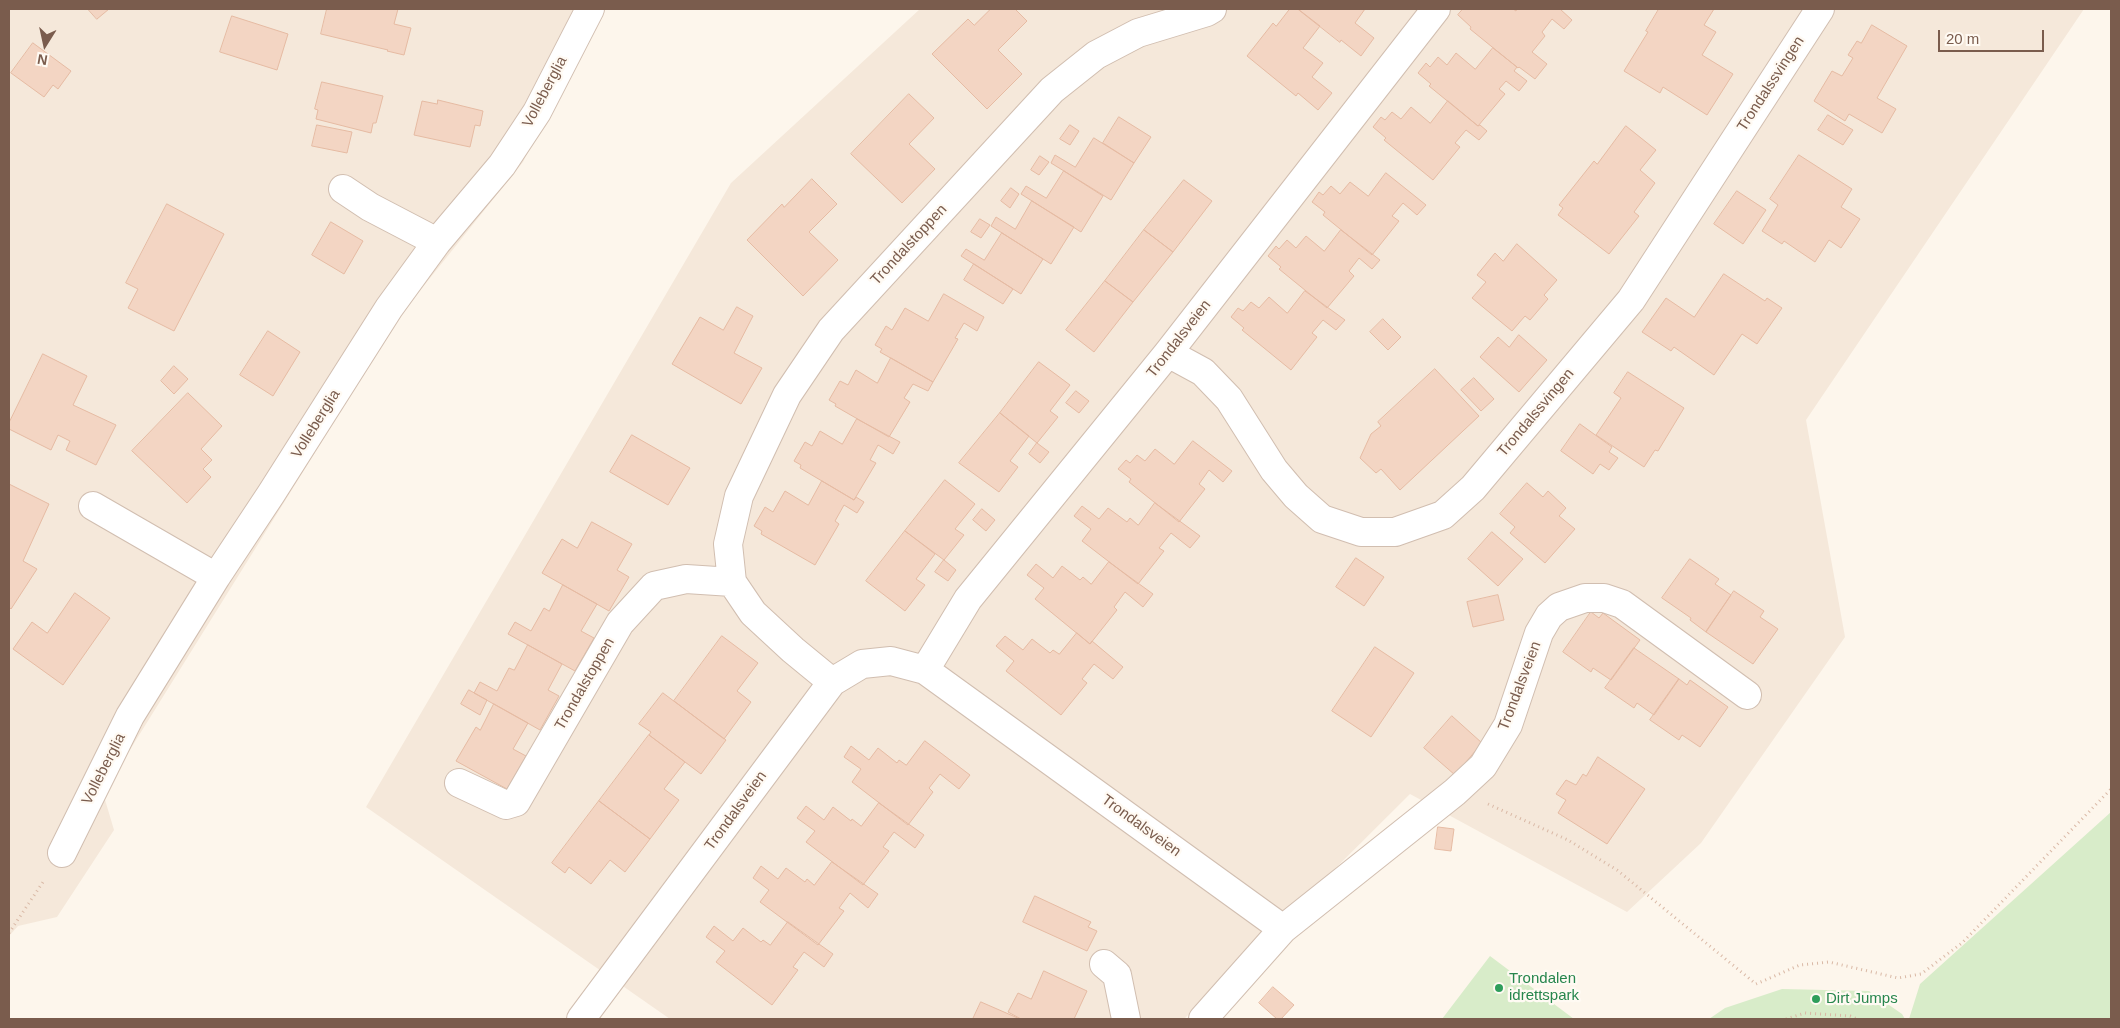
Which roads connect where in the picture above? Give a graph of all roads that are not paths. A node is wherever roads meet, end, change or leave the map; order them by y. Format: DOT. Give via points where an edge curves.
graph roads {
  1 [pos="590,9"];
  2 [pos="1212,9"];
  3 [pos="1436,9"];
  4 [pos="1820,9"];
  5 [pos="343,189"];
  6 [pos="437,242"];
  7 [pos="1168,353"];
  8 [pos="93,506"];
  9 [pos="216,577"];
  10 [pos="732,582"];
  11 [pos="925,670"];
  12 [pos="832,682"];
  13 [pos="1747,695"];
  14 [pos="459,783"];
  15 [pos="62,853"];
  16 [pos="1283,929"];
  17 [pos="1104,964"];
  18 [pos="581,1019"];
  19 [pos="1126,1019"];
  20 [pos="1203,1019"];
  1 -- 6 [label="street, Volleberglia" via="537,112 502,165"];
  2 -- 10 [label="street, Trondalstoppen" via="1138,33 1096,55 1052,90 831,330 788,396 740,496 728,544"];
  3 -- 7 [label="street, Trondalsveien"];
  4 -- 7 [label="street, Trondalssvingen" via="1632,300 1473,488 1443,515 1395,532 1361,532 1322,519 1274,470 1229,399 1203,372"];
  5 -- 6 [label="street"];
  6 -- 9 [label="street, Volleberglia" via="389,308"];
  7 -- 11 [label="street, Trondalsveien" via="968,599"];
  8 -- 9 [label="street"];
  9 -- 15 [label="street, Volleberglia" via="130,716"];
  10 -- 12 [label="street, Trondalstoppen" via="753,613"];
  10 -- 14 [label="street, Trondalstoppen" via="686,579 654,586 620,624 516,802 506,805"];
  11 -- 12 [label="street, Trondalsveien" via="891,661 862,664"];
  11 -- 16 [label="street, Trondalsveien"];
  12 -- 18 [label="street, Trondalsveien"];
  13 -- 16 [label="street, Trondalsveien" via="1622,604 1604,598 1568,602 1549,616 1539,633 1508,725 1483,766"];
  16 -- 20 [label="street, Trondalsveien"];
  17 -- 19 [label="street" via="1117,975"];
}
